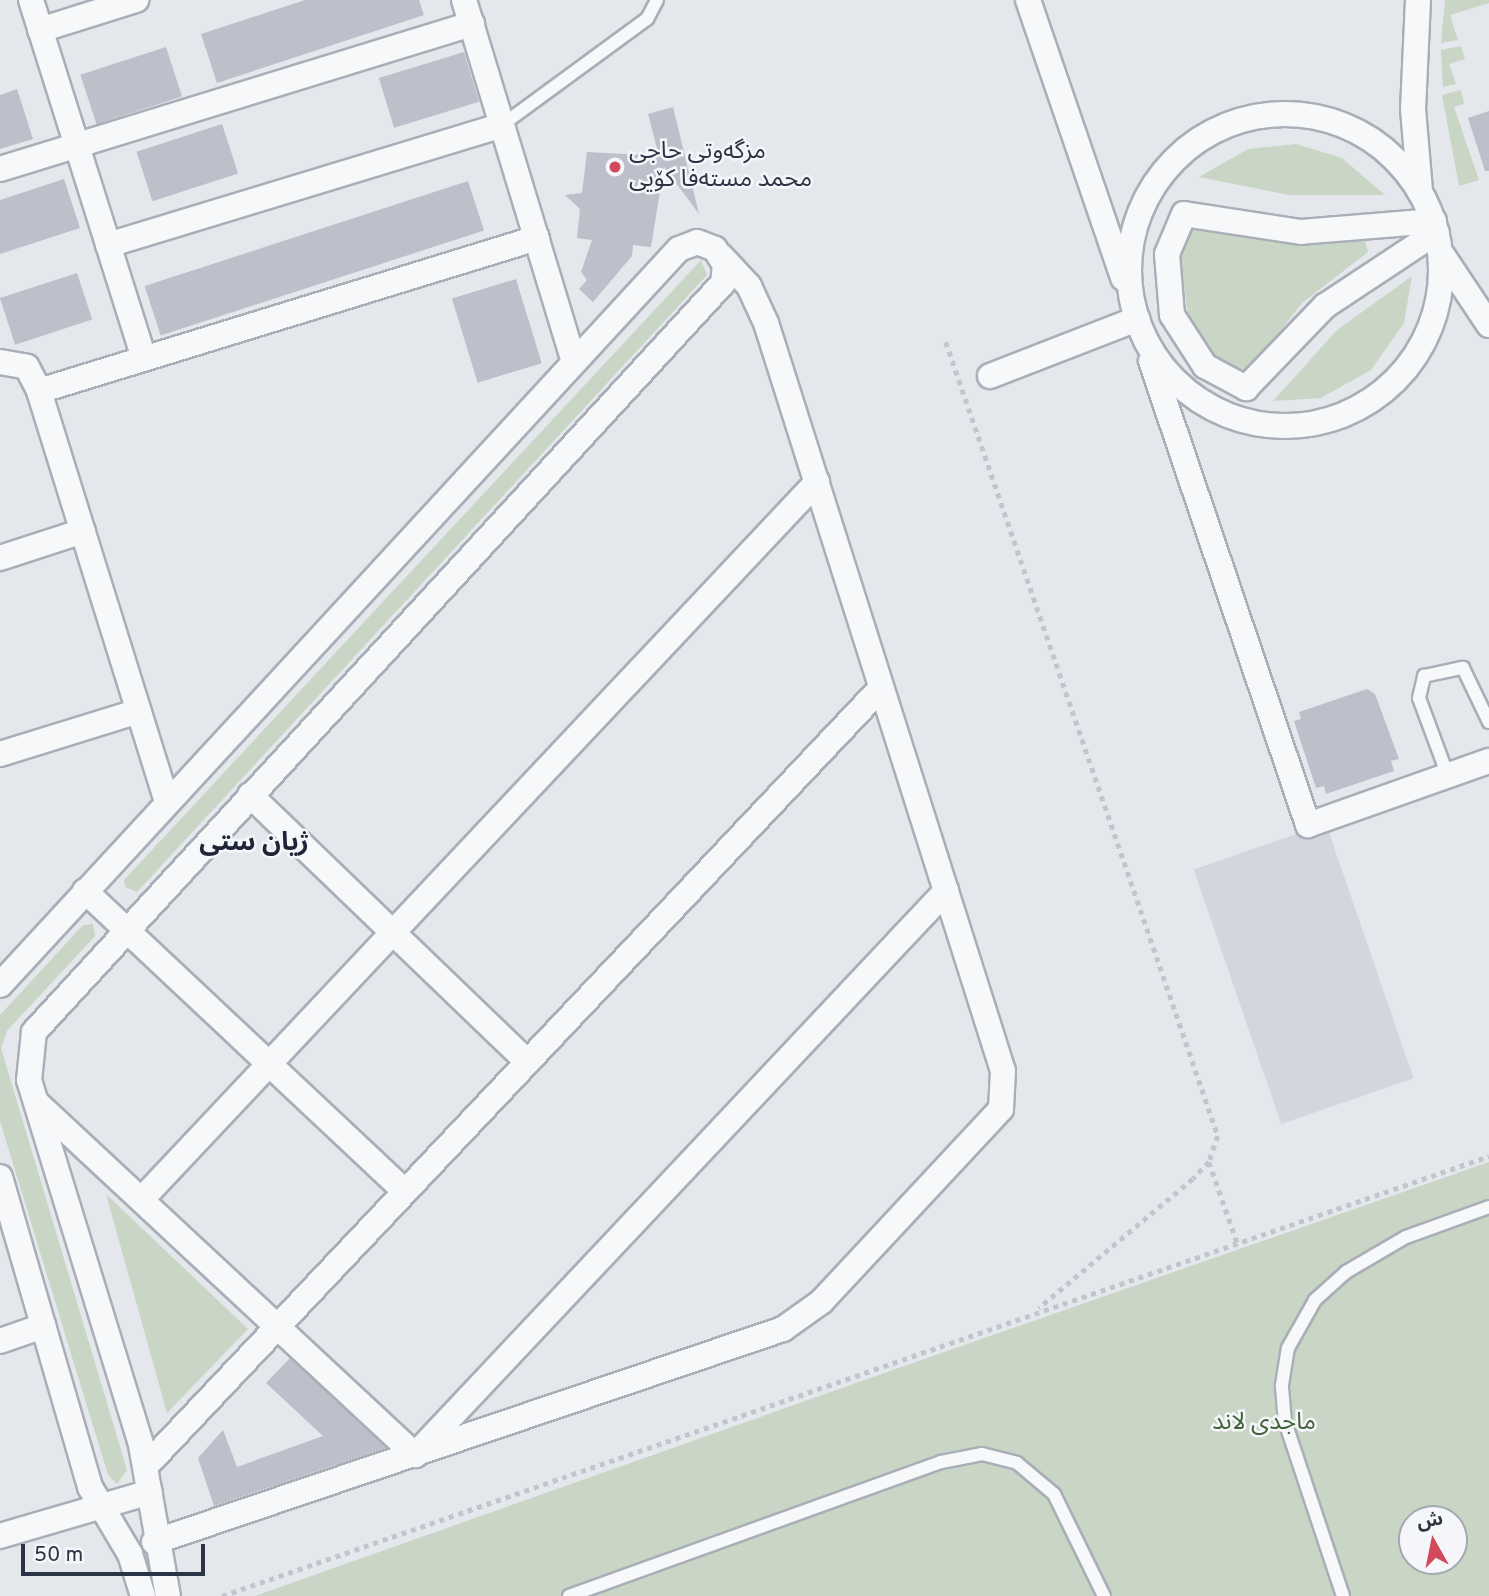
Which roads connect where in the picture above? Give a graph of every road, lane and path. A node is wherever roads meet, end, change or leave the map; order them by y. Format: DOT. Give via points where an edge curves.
graph roads {
  1 [pos="31,0"];
  2 [pos="136,0"];
  3 [pos="464,0"];
  4 [pos="657,0"];
  5 [pos="1028,0"];
  6 [pos="1418,0"];
  7 [pos="472,24"];
  8 [pos="40,30"];
  9 [pos="1413,109"];
  10 [pos="502,125"];
  11 [pos="1368,138"];
  12 [pos="76,145"];
  13 [pos="0,169"];
  14 [pos="1420,191"];
  15 [pos="1437,235"];
  16 [pos="537,238"];
  17 [pos="108,245"];
  18 [pos="721,256"];
  19 [pos="1137,319"];
  20 [pos="1485,321"];
  21 [pos="1432,323"];
  22 [pos="946,342"];
  23 [pos="144,358"];
  24 [pos="0,362"];
  25 [pos="574,362"];
  26 [pos="990,376"];
  27 [pos="39,391"];
  28 [pos="817,482"];
  29 [pos="83,531"];
  30 [pos="0,558"];
  31 [pos="881,688"];
  32 [pos="139,711"];
  33 [pos="1489,722"];
  34 [pos="0,754"];
  35 [pos="1489,761"];
  36 [pos="1448,776"];
  37 [pos="250,795"];
  38 [pos="167,803"];
  39 [pos="85,891"];
  40 [pos="946,891"];
  41 [pos="126,929"];
  42 [pos="393,933"];
  43 [pos="29,953"];
  44 [pos="0,961"];
  45 [pos="0,985"];
  46 [pos="527,1062"];
  47 [pos="269,1064"];
  48 [pos="35,1101"];
  49 [pos="1489,1156"];
  50 [pos="1209,1162"];
  51 [pos="0,1177"];
  52 [pos="405,1191"];
  53 [pos="142,1199"];
  54 [pos="1489,1207"];
  55 [pos="1238,1245"];
  56 [pos="1039,1309"];
  57 [pos="43,1326"];
  58 [pos="278,1327"];
  59 [pos="0,1341"];
  60 [pos="415,1455"];
  61 [pos="146,1466"];
  62 [pos="150,1492"];
  63 [pos="99,1506"];
  64 [pos="0,1536"];
  65 [pos="154,1542"];
  66 [pos="143,1596"];
  67 [pos="168,1596"];
  68 [pos="222,1596"];
  69 [pos="569,1596"];
  70 [pos="1104,1596"];
  71 [pos="1343,1596"];
  1 -- 8 [label="street"];
  2 -- 8 [label="street"];
  3 -- 7 [label="street"];
  4 -- 10 [label="lane" via="647,19"];
  5 -- 19 [label="street"];
  6 -- 9 [label="street"];
  7 -- 10 [label="street"];
  7 -- 12 [label="street"];
  8 -- 12 [label="street"];
  9 -- 11 [label="street" via="1402,133"];
  9 -- 14 [label="street"];
  10 -- 16 [label="street"];
  10 -- 17 [label="street"];
  11 -- 14 [label="street"];
  11 -- 19 [label="street" via="1326,119 1280,114 1234,123 1193,144 1160,176 1138,217 1129,263"];
  12 -- 13 [label="street"];
  12 -- 17 [label="street"];
  14 -- 15 [label="street"];
  15 -- 15 [label="street" via="1301,232 1184,214 1167,254 1172,315 1205,366 1246,388 1325,306"];
  15 -- 20 [label="street"];
  15 -- 21 [label="street"];
  16 -- 23 [label="street"];
  16 -- 25 [label="street"];
  17 -- 23 [label="street"];
  18 -- 25 [label="street" via="697,242 679,248"];
  18 -- 28 [label="street" via="758,304"];
  18 -- 37 [label="street" via="723,284"];
  19 -- 21 [label="street" via="1163,367 1194,396 1243,420 1286,425 1329,419 1377,395 1415,356"];
  19 -- 26 [label="street"];
  19 -- 36 [label="street" via="1308,825"];
  20 -- 21 [label="street" via="1460,305"];
  22 -- 50 [label="path" via="1218,1136"];
  23 -- 27 [label="street"];
  24 -- 27 [label="street" via="27,368"];
  25 -- 38 [label="street"];
  27 -- 29 [label="street"];
  28 -- 31 [label="street"];
  28 -- 42 [label="street"];
  29 -- 30 [label="street"];
  29 -- 32 [label="street"];
  31 -- 40 [label="street"];
  31 -- 46 [label="street"];
  32 -- 34 [label="street"];
  32 -- 38 [label="street"];
  33 -- 36 [label="lane" via="1463,668 1424,676 1419,698"];
  35 -- 36 [label="street"];
  37 -- 41 [label="street"];
  37 -- 42 [label="street"];
  38 -- 39 [label="street"];
  39 -- 41 [label="street"];
  39 -- 43 [label="street"];
  40 -- 60 [label="street"];
  40 -- 60 [label="street" via="1005,1080 1004,1100 990,1125 821,1302 783,1329"];
  41 -- 47 [label="street"];
  41 -- 48 [label="street" via="34,1032 27,1062"];
  42 -- 46 [label="street"];
  42 -- 47 [label="street"];
  43 -- 44 [label="street"];
  43 -- 45 [label="street"];
  46 -- 52 [label="street"];
  47 -- 52 [label="street"];
  47 -- 53 [label="street"];
  48 -- 53 [label="street"];
  48 -- 61 [label="street"];
  49 -- 55 [label="path"];
  50 -- 55 [label="path"];
  50 -- 56 [label="path"];
  51 -- 57 [label="street"];
  52 -- 58 [label="street"];
  53 -- 58 [label="street"];
  54 -- 71 [label="lane" via="1406,1237 1346,1272 1315,1300 1288,1348 1282,1385 1286,1422"];
  55 -- 56 [label="path"];
  56 -- 68 [label="path"];
  57 -- 59 [label="street"];
  57 -- 63 [label="street"];
  58 -- 60 [label="street"];
  58 -- 61 [label="street"];
  60 -- 65 [label="street"];
  61 -- 62 [label="street"];
  62 -- 63 [label="street"];
  62 -- 65 [label="street"];
  63 -- 64 [label="street"];
  63 -- 66 [label="street" via="130,1554"];
  65 -- 67 [label="street"];
  69 -- 70 [label="lane" via="941,1462 982,1454 1017,1463 1054,1494"];
}
